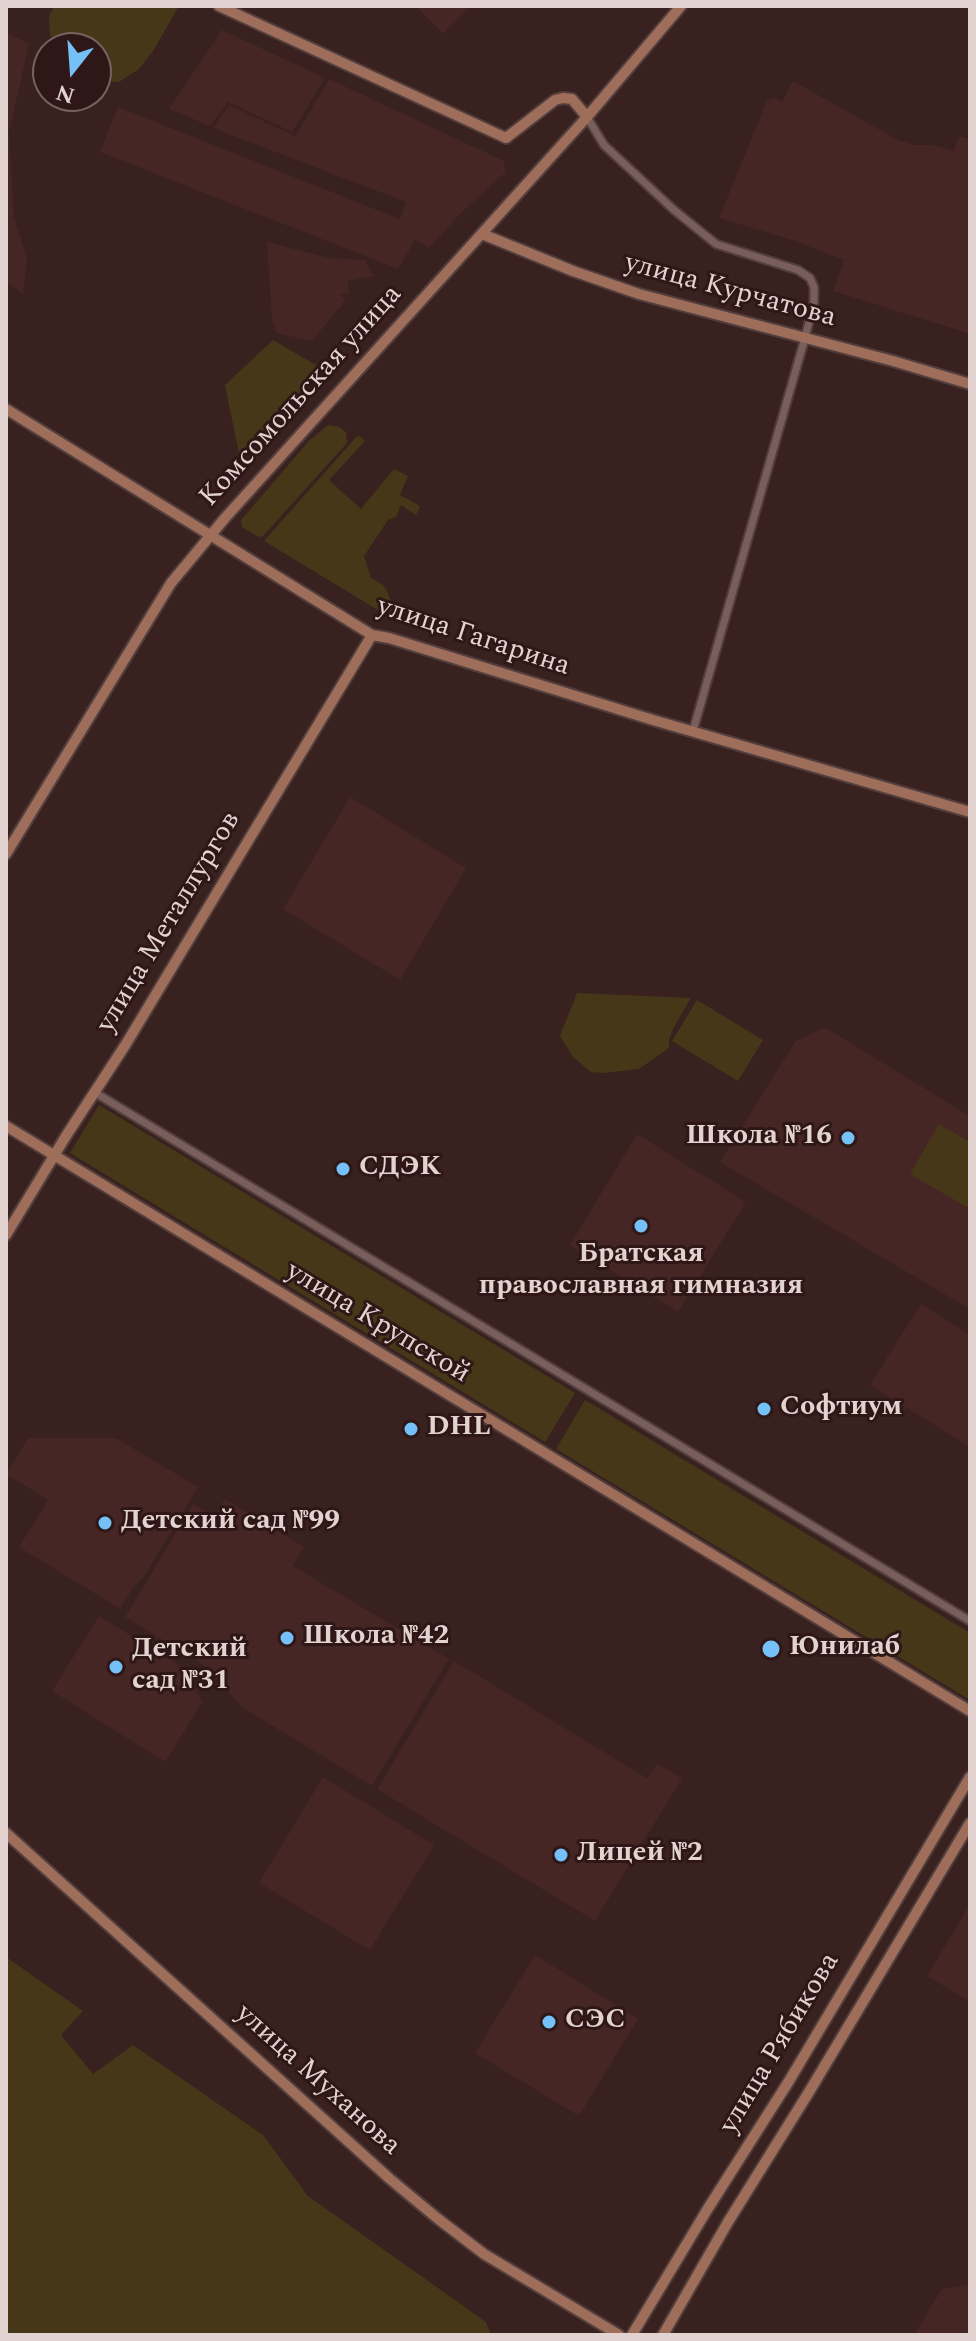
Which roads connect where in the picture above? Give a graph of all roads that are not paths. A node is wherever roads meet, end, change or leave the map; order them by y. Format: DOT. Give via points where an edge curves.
graph roads {
  1 [pos="219,6"];
  2 [pos="681,6"];
  3 [pos="587,117"];
  4 [pos="482,234"];
  5 [pos="805,338"];
  6 [pos="970,384"];
  7 [pos="6,409"];
  8 [pos="209,536"];
  9 [pos="372,635"];
  10 [pos="693,731"];
  11 [pos="970,812"];
  12 [pos="6,854"];
  13 [pos="94,1092"];
  14 [pos="6,1126"];
  15 [pos="54,1156"];
  16 [pos="6,1235"];
  17 [pos="970,1621"];
  18 [pos="970,1711"];
  19 [pos="970,1777"];
  20 [pos="970,1823"];
  21 [pos="6,1833"];
  22 [pos="619,2335"];
  23 [pos="632,2335"];
  24 [pos="663,2335"];
  1 -- 3 [label="street" via="506,138 555,100 572,99"];
  2 -- 3 [label="street, Комсомольская улица"];
  3 -- 4 [label="street, Комсомольская улица"];
  3 -- 5 [label="street" via="604,145 716,244 810,278 814,302"];
  4 -- 5 [label="street, улица Курчатова" via="639,294"];
  4 -- 8 [label="street, Комсомольская улица"];
  5 -- 6 [label="street, улица Курчатова"];
  5 -- 10 [label="street"];
  7 -- 8 [label="street, улица Гагарина"];
  8 -- 9 [label="street, улица Гагарина"];
  8 -- 12 [label="street, Комсомольская улица" via="171,583"];
  9 -- 10 [label="street, улица Гагарина"];
  9 -- 13 [label="street, улица Металлургов"];
  10 -- 11 [label="street, улица Гагарина"];
  13 -- 15 [label="street, улица Металлургов"];
  13 -- 17 [label="street, улица Крупской"];
  14 -- 15 [label="street, улица Крупской"];
  15 -- 16 [label="street, улица Металлургов"];
  15 -- 18 [label="street, улица Крупской"];
  19 -- 23 [label="street, улица Рябикова"];
  20 -- 24 [label="street, улица Рябикова"];
  21 -- 22 [label="street, улица Муханова" via="424,2208 480,2251"];
}
